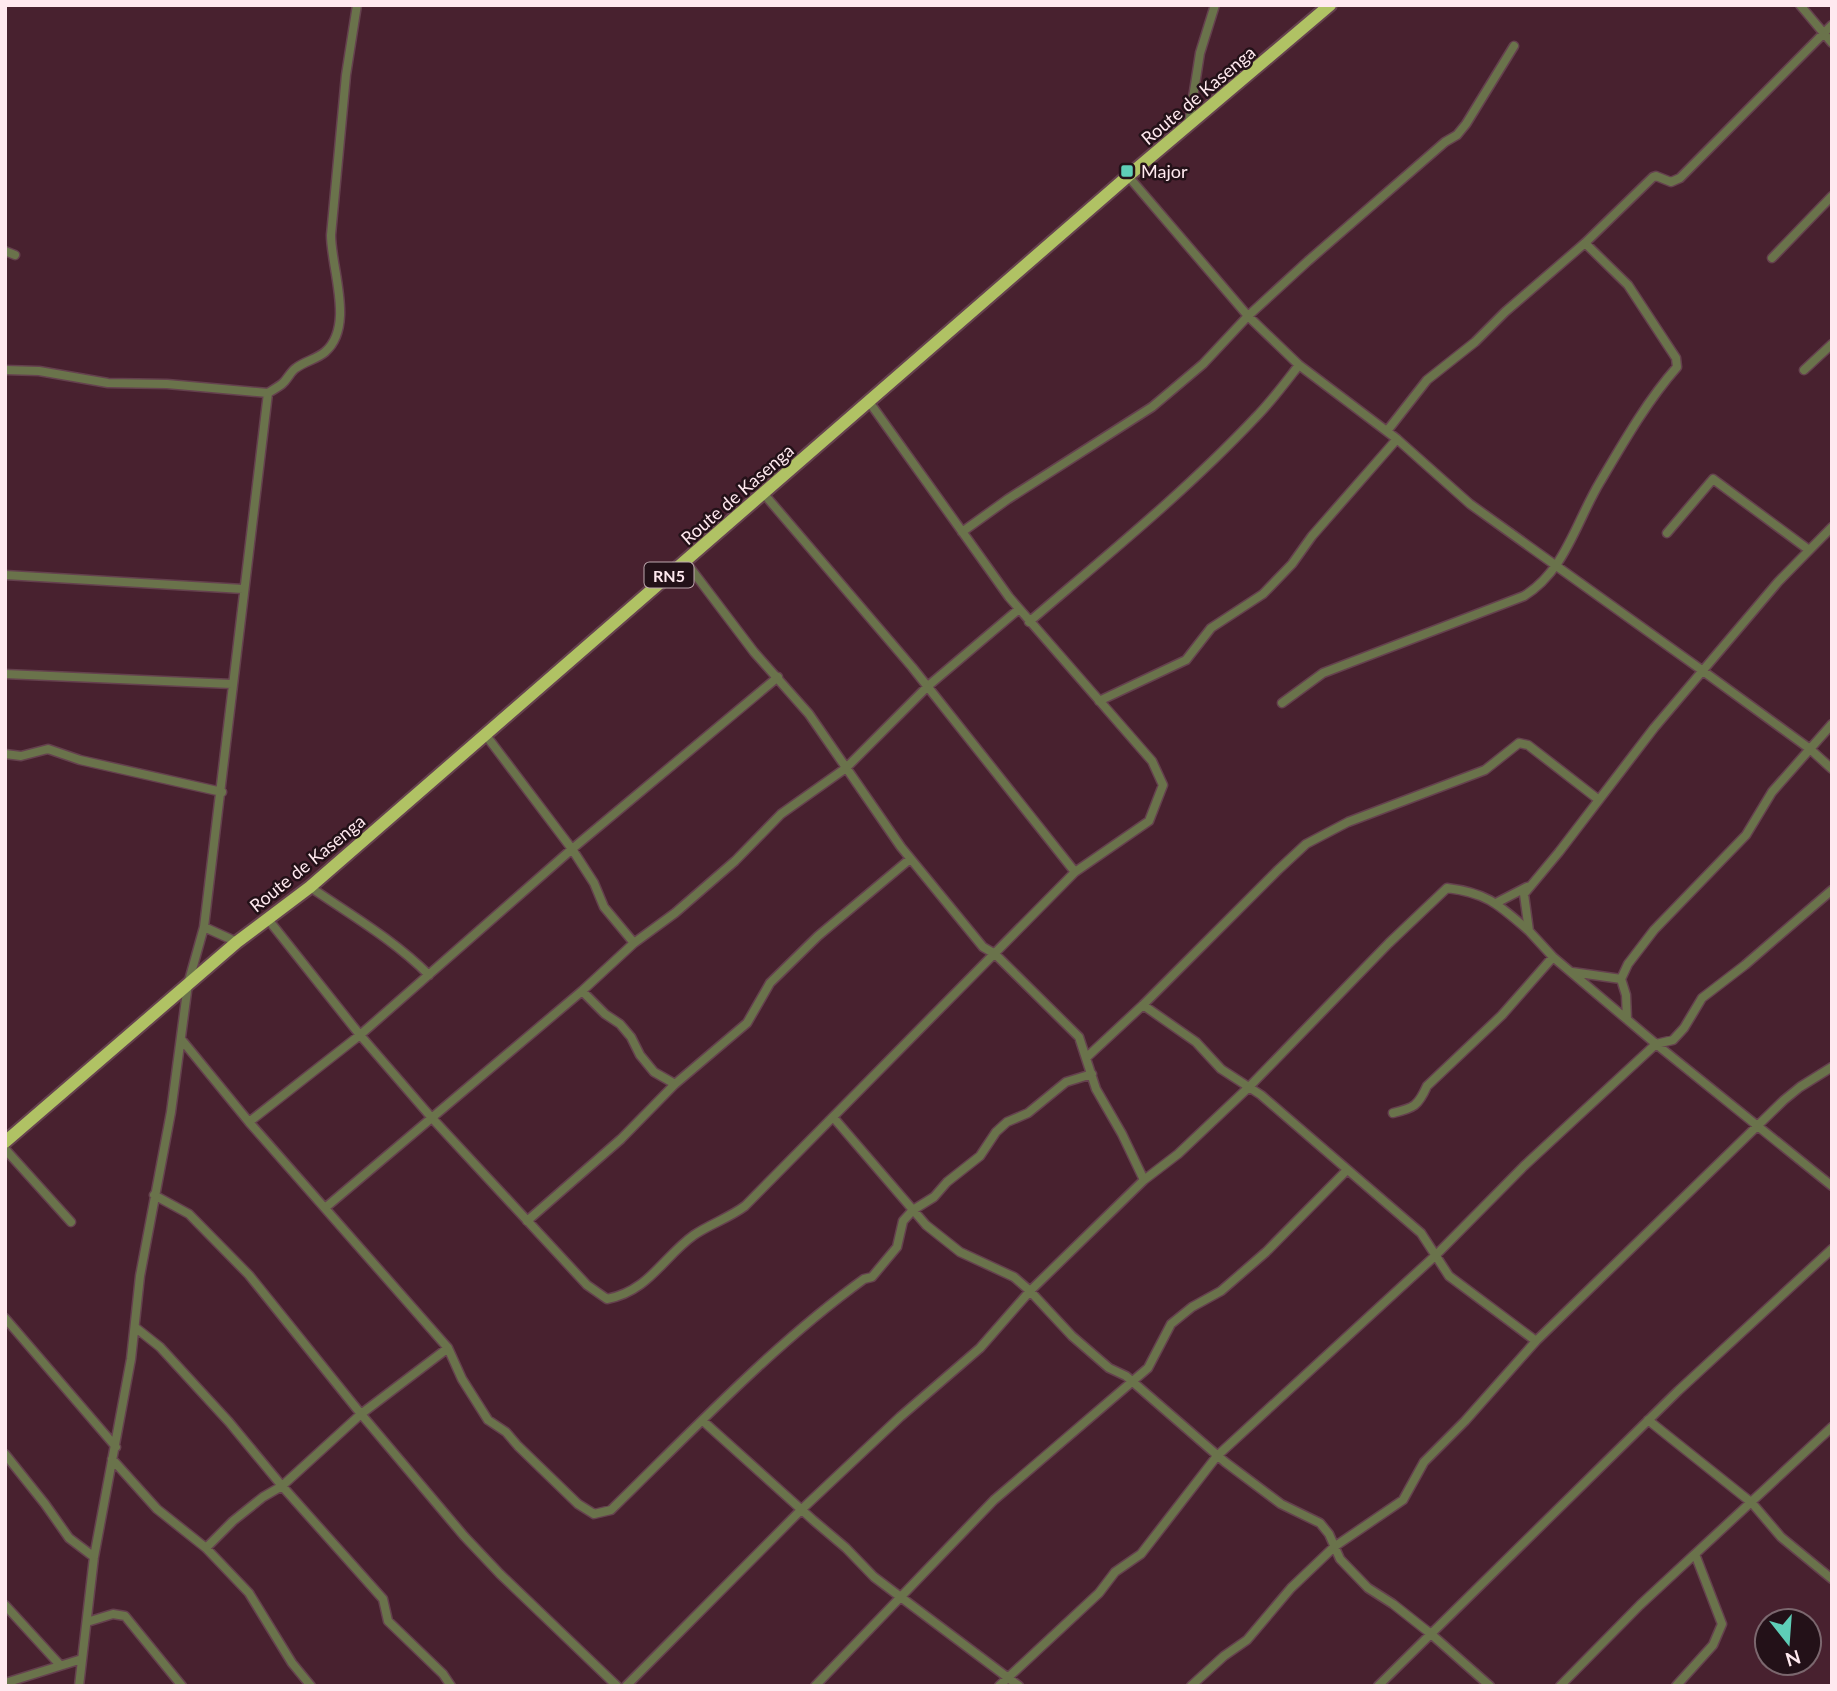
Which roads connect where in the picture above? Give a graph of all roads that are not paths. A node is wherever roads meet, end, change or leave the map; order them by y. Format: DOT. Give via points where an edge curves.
graph roads {
  1 [pos="357,5"];
  2 [pos="1215,5"];
  3 [pos="1329,5"];
  4 [pos="1800,5"];
  5 [pos="1832,25"];
  6 [pos="1823,33"];
  7 [pos="1832,43"];
  8 [pos="1514,46"];
  9 [pos="1189,126"];
  10 [pos="1128,176"];
  11 [pos="1832,196"];
  12 [pos="1585,243"];
  13 [pos="5,251"];
  14 [pos="16,254"];
  15 [pos="1772,258"];
  16 [pos="1248,316"];
  17 [pos="1832,344"];
  18 [pos="1299,365"];
  19 [pos="5,370"];
  20 [pos="1804,370"];
  21 [pos="268,393"];
  22 [pos="870,402"];
  23 [pos="1387,431"];
  24 [pos="1397,439"];
  25 [pos="764,494"];
  26 [pos="1832,527"];
  27 [pos="962,531"];
  28 [pos="1667,533"];
  29 [pos="1809,550"];
  30 [pos="685,561"];
  31 [pos="1558,566"];
  32 [pos="5,575"];
  33 [pos="243,589"];
  34 [pos="1019,609"];
  35 [pos="1029,622"];
  36 [pos="1703,671"];
  37 [pos="5,674"];
  38 [pos="778,677"];
  39 [pos="232,684"];
  40 [pos="928,686"];
  41 [pos="1099,701"];
  42 [pos="1282,703"];
  43 [pos="1832,724"];
  44 [pos="485,734"];
  45 [pos="1810,749"];
  46 [pos="5,754"];
  47 [pos="846,768"];
  48 [pos="1832,769"];
  49 [pos="222,792"];
  50 [pos="1599,800"];
  51 [pos="572,849"];
  52 [pos="910,859"];
  53 [pos="1075,872"];
  54 [pos="1530,886"];
  55 [pos="310,887"];
  56 [pos="1832,890"];
  57 [pos="1496,903"];
  58 [pos="268,918"];
  59 [pos="204,927"];
  60 [pos="1529,931"];
  61 [pos="237,942"];
  62 [pos="634,943"];
  63 [pos="995,954"];
  64 [pos="1553,957"];
  65 [pos="1570,971"];
  66 [pos="429,975"];
  67 [pos="1621,979"];
  68 [pos="188,984"];
  69 [pos="582,991"];
  70 [pos="1143,1005"];
  71 [pos="1627,1018"];
  72 [pos="360,1035"];
  73 [pos="181,1039"];
  74 [pos="1656,1044"];
  75 [pos="1087,1057"];
  76 [pos="1832,1067"];
  77 [pos="1092,1074"];
  78 [pos="675,1084"];
  79 [pos="1249,1087"];
  80 [pos="1393,1112"];
  81 [pos="431,1117"];
  82 [pos="833,1117"];
  83 [pos="249,1122"];
  84 [pos="1758,1127"];
  85 [pos="5,1142"];
  86 [pos="5,1149"];
  87 [pos="1347,1170"];
  88 [pos="1144,1180"];
  89 [pos="1832,1186"];
  90 [pos="155,1195"];
  91 [pos="325,1208"];
  92 [pos="913,1210"];
  93 [pos="527,1221"];
  94 [pos="71,1222"];
  95 [pos="1832,1250"];
  96 [pos="1436,1255"];
  97 [pos="1030,1291"];
  98 [pos="5,1318"];
  99 [pos="136,1328"];
  100 [pos="1536,1340"];
  101 [pos="448,1348"];
  102 [pos="1131,1382"];
  103 [pos="361,1414"];
  104 [pos="1648,1420"];
  105 [pos="703,1421"];
  106 [pos="1832,1427"];
  107 [pos="116,1447"];
  108 [pos="5,1454"];
  109 [pos="1217,1456"];
  110 [pos="112,1459"];
  111 [pos="282,1486"];
  112 [pos="1752,1503"];
  113 [pos="801,1510"];
  114 [pos="1334,1547"];
  115 [pos="206,1548"];
  116 [pos="1695,1555"];
  117 [pos="94,1557"];
  118 [pos="1832,1579"];
  119 [pos="900,1596"];
  120 [pos="5,1605"];
  121 [pos="87,1622"];
  122 [pos="1432,1634"];
  123 [pos="82,1659"];
  124 [pos="60,1665"];
  125 [pos="1008,1677"];
  126 [pos="6,1684"];
  127 [pos="79,1686"];
  128 [pos="182,1686"];
  129 [pos="311,1686"];
  130 [pos="451,1686"];
  131 [pos="617,1686"];
  132 [pos="626,1686"];
  133 [pos="815,1686"];
  134 [pos="999,1686"];
  135 [pos="1019,1686"];
  136 [pos="1191,1686"];
  137 [pos="1378,1686"];
  138 [pos="1490,1686"];
  139 [pos="1560,1686"];
  140 [pos="1676,1686"];
  1 -- 21 [label="street" via="331,235 340,295 338,331 324,353 298,366"];
  2 -- 9 [label="street" via="1200,53"];
  3 -- 9 [label="highway, Route de Kasenga / RN5"];
  4 -- 6 [label="street"];
  5 -- 6 [label="street"];
  6 -- 7 [label="street"];
  6 -- 12 [label="street" via="1680,178 1671,182 1653,177"];
  8 -- 16 [label="street" via="1461,131"];
  9 -- 10 [label="highway, Route de Kasenga / RN5"];
  10 -- 16 [label="street"];
  10 -- 22 [label="highway, Route de Kasenga / RN5"];
  11 -- 15 [label="street"];
  12 -- 23 [label="street" via="1427,380"];
  12 -- 31 [label="street" via="1628,285 1676,358 1677,367 1599,483"];
  13 -- 14 [label="street"];
  16 -- 18 [label="street"];
  16 -- 27 [label="street" via="1203,364 1152,407"];
  17 -- 20 [label="street"];
  18 -- 23 [label="street"];
  18 -- 35 [label="street" via="1223,451"];
  19 -- 21 [label="street" via="108,383"];
  21 -- 33 [label="street"];
  22 -- 25 [label="highway, Route de Kasenga / RN5"];
  22 -- 27 [label="street"];
  23 -- 24 [label="street"];
  24 -- 31 [label="street" via="1470,504"];
  24 -- 41 [label="street" via="1263,594 1210,628 1186,660"];
  25 -- 30 [label="highway, Route de Kasenga / RN5"];
  25 -- 40 [label="street"];
  26 -- 29 [label="street"];
  27 -- 34 [label="street"];
  28 -- 29 [label="street" via="1713,479"];
  29 -- 36 [label="street"];
  30 -- 38 [label="street"];
  30 -- 44 [label="highway, Route de Kasenga / RN5"];
  31 -- 36 [label="street"];
  31 -- 42 [label="street" via="1524,596 1323,673"];
  32 -- 33 [label="street"];
  33 -- 39 [label="street"];
  34 -- 35 [label="street"];
  34 -- 40 [label="street"];
  35 -- 41 [label="street"];
  36 -- 45 [label="street"];
  36 -- 50 [label="street"];
  37 -- 39 [label="street"];
  38 -- 47 [label="street"];
  38 -- 51 [label="street"];
  39 -- 49 [label="street"];
  40 -- 47 [label="street"];
  40 -- 53 [label="street"];
  41 -- 53 [label="street" via="1152,761 1163,785 1149,821"];
  43 -- 45 [label="street"];
  44 -- 51 [label="street"];
  44 -- 55 [label="highway, Route de Kasenga / RN5"];
  45 -- 48 [label="street"];
  45 -- 67 [label="street" via="1772,792 1746,835 1654,930"];
  46 -- 49 [label="street" via="21,756 48,749"];
  47 -- 52 [label="street"];
  47 -- 62 [label="street" via="781,814 676,913"];
  49 -- 59 [label="street"];
  50 -- 54 [label="street"];
  50 -- 70 [label="street" via="1528,745 1519,743 1485,771 1348,822 1306,844"];
  51 -- 62 [label="street" via="604,907"];
  51 -- 66 [label="street"];
  52 -- 63 [label="street" via="983,947"];
  52 -- 78 [label="street" via="818,936 769,983 747,1023"];
  53 -- 63 [label="street"];
  54 -- 57 [label="street"];
  54 -- 60 [label="street" via="1524,894"];
  55 -- 58 [label="highway, Route de Kasenga / RN5"];
  55 -- 66 [label="street" via="381,934"];
  56 -- 74 [label="street" via="1702,998 1673,1040"];
  57 -- 60 [label="street"];
  57 -- 79 [label="street" via="1473,891 1447,888"];
  58 -- 61 [label="highway, Route de Kasenga / RN5"];
  58 -- 72 [label="street"];
  59 -- 61 [label="street"];
  59 -- 68 [label="street"];
  60 -- 64 [label="street"];
  61 -- 68 [label="highway, Route de Kasenga / RN5"];
  62 -- 69 [label="street"];
  63 -- 75 [label="street" via="1073,1031"];
  63 -- 82 [label="street"];
  64 -- 65 [label="street"];
  64 -- 80 [label="street" via="1502,1015 1427,1086 1411,1109"];
  65 -- 67 [label="street"];
  65 -- 71 [label="street"];
  66 -- 72 [label="street"];
  67 -- 71 [label="street"];
  68 -- 73 [label="street"];
  68 -- 85 [label="highway, Route de Kasenga / RN5"];
  69 -- 78 [label="street" via="620,1024 654,1072"];
  69 -- 81 [label="street"];
  70 -- 75 [label="street"];
  70 -- 79 [label="street"];
  71 -- 74 [label="street"];
  72 -- 81 [label="street"];
  72 -- 83 [label="street"];
  73 -- 83 [label="street"];
  73 -- 90 [label="street"];
  74 -- 84 [label="street"];
  74 -- 96 [label="street"];
  75 -- 77 [label="street"];
  76 -- 84 [label="street" via="1800,1087"];
  77 -- 88 [label="street"];
  77 -- 92 [label="street" via="1066,1082 1028,1112 1007,1122 981,1156"];
  78 -- 93 [label="street" via="621,1139"];
  79 -- 87 [label="street"];
  79 -- 88 [label="street"];
  81 -- 91 [label="street"];
  81 -- 93 [label="street"];
  82 -- 92 [label="street"];
  82 -- 93 [label="street" via="745,1206 691,1237 624,1296 607,1299 587,1285"];
  83 -- 91 [label="street"];
  84 -- 89 [label="street"];
  84 -- 100 [label="street"];
  86 -- 94 [label="street"];
  87 -- 96 [label="street" via="1421,1233"];
  87 -- 102 [label="street" via="1266,1252 1221,1291 1171,1324 1148,1368"];
  88 -- 97 [label="street"];
  90 -- 99 [label="street"];
  90 -- 103 [label="street" via="189,1214 249,1275"];
  91 -- 101 [label="street"];
  92 -- 97 [label="street" via="941,1239"];
  92 -- 105 [label="street" via="903,1221 897,1247 872,1277 820,1312"];
  95 -- 104 [label="street"];
  96 -- 100 [label="street" via="1449,1276"];
  96 -- 109 [label="street"];
  97 -- 102 [label="street" via="1072,1336"];
  97 -- 113 [label="street" via="980,1348"];
  98 -- 107 [label="street"];
  99 -- 107 [label="street"];
  99 -- 111 [label="street" via="160,1347"];
  100 -- 114 [label="street" via="1424,1462 1403,1500"];
  101 -- 103 [label="street"];
  101 -- 105 [label="street" via="488,1420 594,1514 611,1510"];
  102 -- 109 [label="street"];
  102 -- 119 [label="street" via="994,1500"];
  103 -- 111 [label="street"];
  103 -- 131 [label="street" via="464,1536"];
  104 -- 112 [label="street"];
  104 -- 122 [label="street"];
  105 -- 113 [label="street"];
  106 -- 112 [label="street"];
  107 -- 110 [label="street"];
  108 -- 117 [label="street" via="69,1538"];
  109 -- 114 [label="street" via="1281,1504 1320,1523"];
  109 -- 125 [label="street" via="1142,1554 1115,1572 1099,1593"];
  110 -- 115 [label="street" via="158,1508"];
  110 -- 117 [label="street"];
  111 -- 115 [label="street" via="233,1521"];
  111 -- 130 [label="street" via="383,1599 388,1621"];
  112 -- 116 [label="street"];
  112 -- 118 [label="street" via="1781,1537"];
  113 -- 119 [label="street"];
  113 -- 132 [label="street"];
  114 -- 122 [label="street" via="1368,1588"];
  114 -- 136 [label="street" via="1247,1640"];
  115 -- 129 [label="street" via="249,1593"];
  116 -- 139 [label="street"];
  116 -- 140 [label="street" via="1722,1624 1713,1645"];
  117 -- 121 [label="street"];
  119 -- 125 [label="street"];
  119 -- 133 [label="street"];
  120 -- 124 [label="street"];
  121 -- 123 [label="street"];
  121 -- 128 [label="street" via="113,1614 125,1616"];
  122 -- 137 [label="street"];
  122 -- 138 [label="street"];
  123 -- 124 [label="street"];
  123 -- 127 [label="street"];
  124 -- 126 [label="street"];
  125 -- 134 [label="street"];
  125 -- 135 [label="street"];
}
